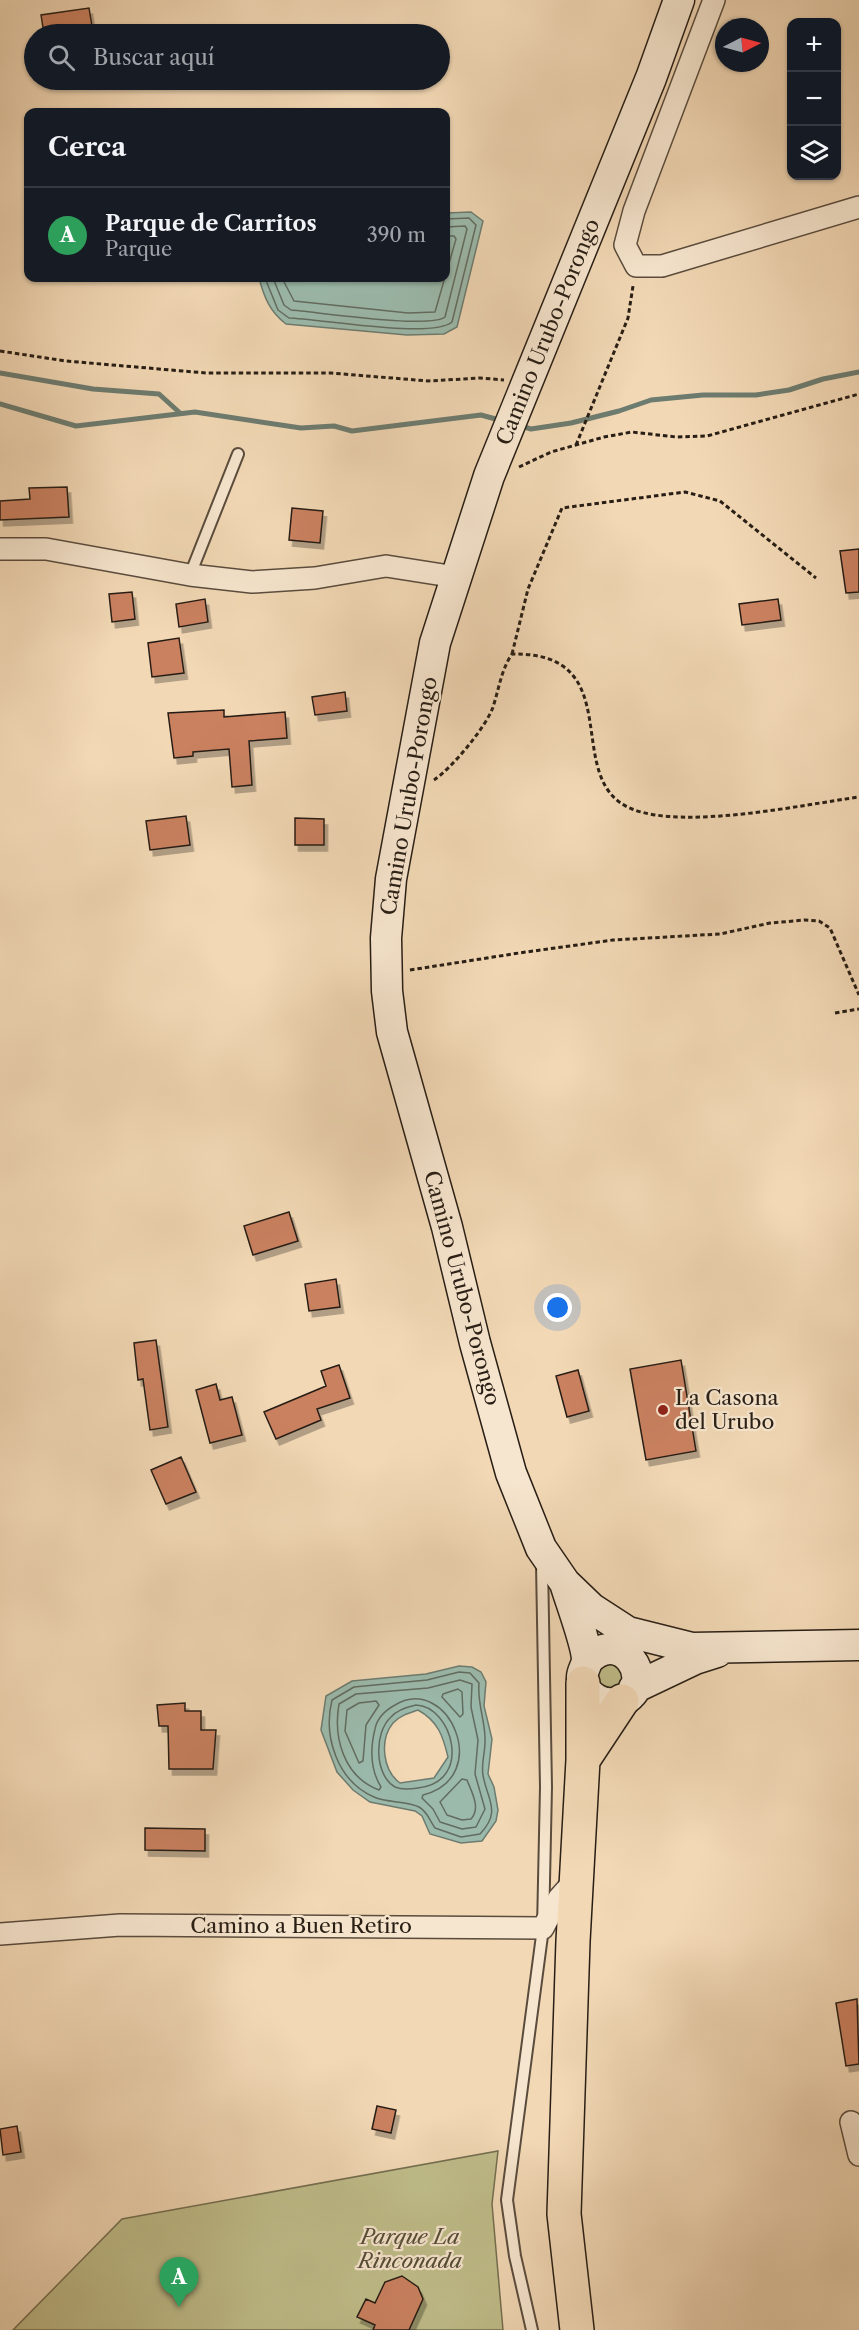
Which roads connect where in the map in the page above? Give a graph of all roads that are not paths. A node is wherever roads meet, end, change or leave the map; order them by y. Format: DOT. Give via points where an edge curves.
graph roads {
  1 [pos="679,0"];
  2 [pos="714,0"];
  3 [pos="859,207"];
  4 [pos="238,454"];
  5 [pos="0,549"];
  6 [pos="190,575"];
  7 [pos="456,577"];
  8 [pos="541,1548"];
  9 [pos="565,1583"];
  10 [pos="859,1645"];
  11 [pos="692,1648"];
  12 [pos="731,1648"];
  13 [pos="624,1652"];
  14 [pos="585,1672"];
  15 [pos="628,1695"];
  16 [pos="583,1760"];
  17 [pos="576,1879"];
  18 [pos="543,1928"];
  19 [pos="0,1934"];
  20 [pos="851,2122"];
  21 [pos="859,2155"];
  22 [pos="532,2330"];
  23 [pos="577,2330"];
  1 -- 7 [label="main road, Camino Urubo-Porongo" via="489,476"];
  2 -- 3 [label="street" via="634,211 626,245 636,266 662,266"];
  4 -- 6 [label="lane"];
  5 -- 6 [label="street" via="46,549"];
  6 -- 7 [label="street" via="252,582 315,578 386,566"];
  7 -- 8 [label="main road, Camino Urubo-Porongo" via="435,643 391,879 386,938 392,1032 511,1473"];
  8 -- 9 [label="main road, Camino Urubo-Porongo"];
  8 -- 18 [label="lane" via="546,1744"];
  9 -- 11 [label="main road, Camino Urubo-Porongo" via="591,1608 628,1632"];
  9 -- 14 [label="main road"];
  10 -- 12 [label="main road, Camino Urubo-Porongo"];
  11 -- 12 [label="main road, Camino Urubo-Porongo"];
  11 -- 13 [label="main road"];
  12 -- 15 [label="main road" via="694,1659"];
  13 -- 14 [label="main road" via="608,1649 593,1655"];
  13 -- 15 [label="main road" via="637,1672"];
  14 -- 15 [label="main road" via="589,1694 596,1700 604,1703"];
  14 -- 16 [label="main road"];
  15 -- 16 [label="main road"];
  16 -- 17 [label="main road"];
  17 -- 18 [label="street" via="559,1898"];
  17 -- 23 [label="main road" via="564,2214"];
  18 -- 19 [label="street, Camino a Buen Retiro" via="120,1925"];
  18 -- 22 [label="lane" via="507,2200"];
  20 -- 21 [label="street"];
}
